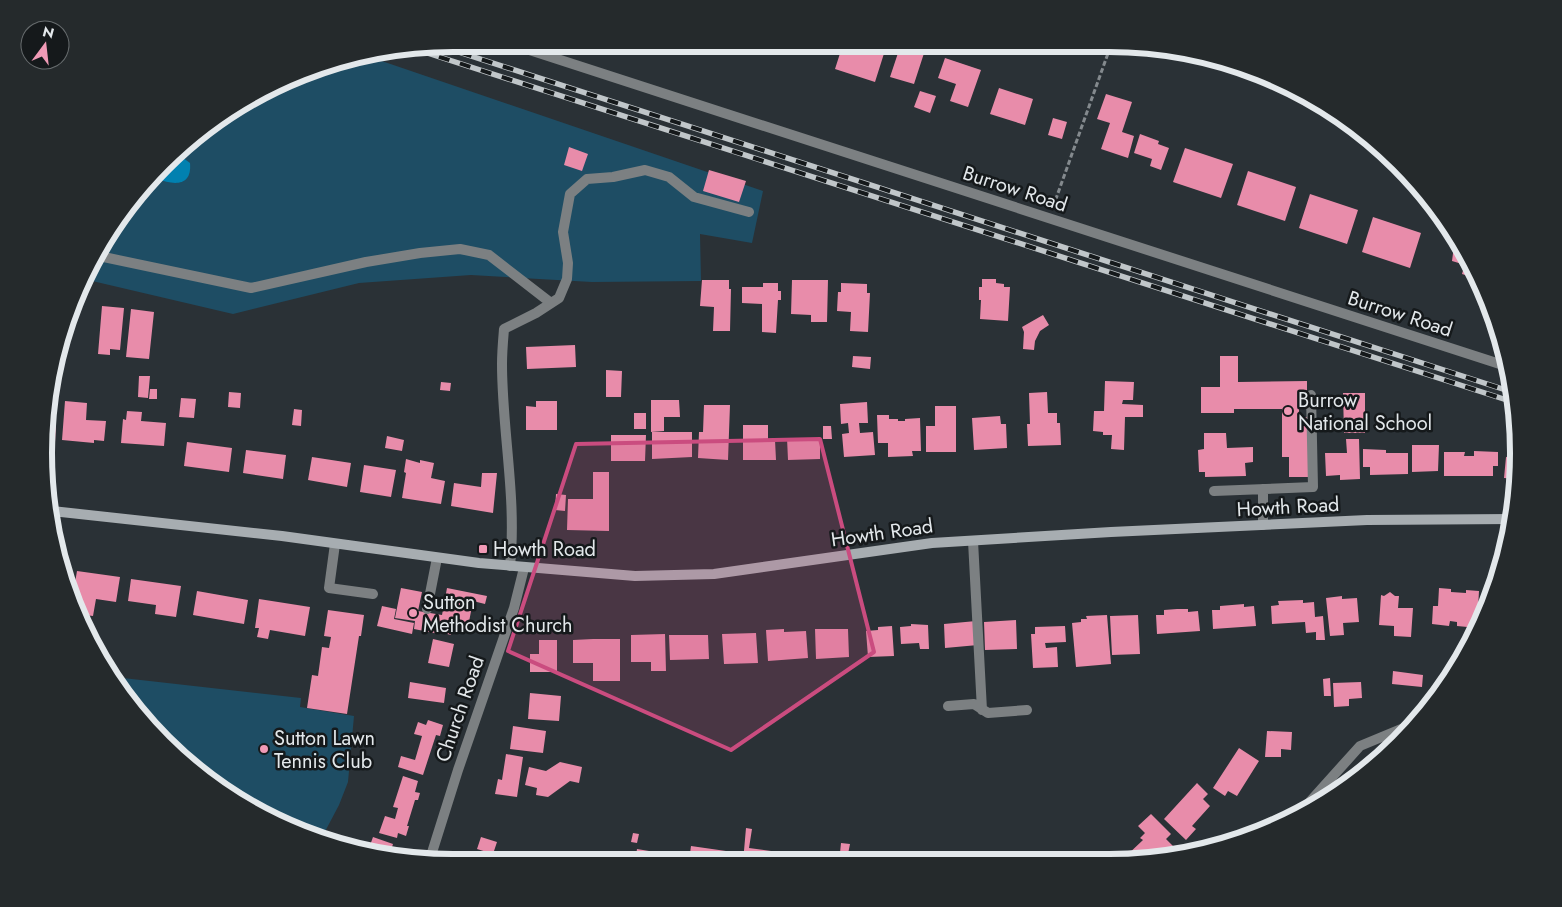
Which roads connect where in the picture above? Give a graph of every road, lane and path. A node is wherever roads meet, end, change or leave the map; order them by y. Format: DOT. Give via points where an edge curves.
graph roads {
  1 [pos="536,52"];
  2 [pos="1108,52"];
  3 [pos="748,212"];
  4 [pos="1049,218"];
  5 [pos="104,257"];
  6 [pos="551,303"];
  7 [pos="1500,365"];
  8 [pos="1311,394"];
  9 [pos="1263,489"];
  10 [pos="1214,491"];
  11 [pos="57,511"];
  12 [pos="1504,519"];
  13 [pos="1262,525"];
  14 [pos="973,541"];
  15 [pos="335,544"];
  16 [pos="438,558"];
  17 [pos="510,566"];
  18 [pos="524,568"];
  19 [pos="373,594"];
  20 [pos="427,609"];
  21 [pos="948,706"];
  22 [pos="982,710"];
  23 [pos="1027,710"];
  24 [pos="1399,730"];
  25 [pos="1313,799"];
  26 [pos="432,854"];
  1 -- 4 [label="street, Burrow Road"];
  2 -- 4 [label="path"];
  3 -- 6 [label="street" via="694,197 669,177 645,170 587,179 570,194 563,232 568,279 559,298"];
  4 -- 7 [label="street, Burrow Road"];
  5 -- 6 [label="street" via="251,288 366,262 460,249 489,255"];
  6 -- 17 [label="street" via="504,329 502,363 512,503"];
  8 -- 9 [label="street" via="1314,487"];
  9 -- 10 [label="street"];
  9 -- 13 [label="street"];
  11 -- 15 [label="main road, Howth Road"];
  12 -- 13 [label="main road, Howth Road"];
  13 -- 14 [label="main road, Howth Road"];
  14 -- 18 [label="main road, Howth Road" via="932,543 714,574 635,576"];
  14 -- 22 [label="street"];
  15 -- 16 [label="main road, Howth Road"];
  15 -- 19 [label="street" via="328,588"];
  16 -- 17 [label="main road, Howth Road"];
  16 -- 20 [label="street"];
  17 -- 18 [label="main road, Howth Road"];
  18 -- 26 [label="street, Church Road" via="514,608"];
  21 -- 22 [label="street" via="974,704"];
  22 -- 23 [label="street" via="988,713"];
  24 -- 25 [label="street" via="1360,746"];
}
